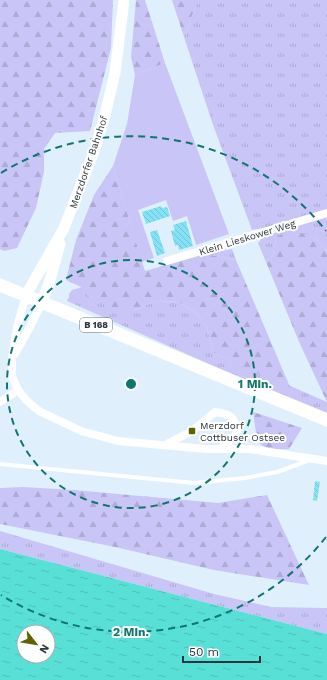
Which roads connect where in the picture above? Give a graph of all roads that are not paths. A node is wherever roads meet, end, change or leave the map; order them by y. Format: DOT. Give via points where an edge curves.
graph roads {
  1 [pos="124,0"];
  2 [pos="327,213"];
  3 [pos="64,228"];
  4 [pos="167,261"];
  5 [pos="0,285"];
  6 [pos="26,295"];
  7 [pos="42,302"];
  8 [pos="12,358"];
  9 [pos="18,390"];
  10 [pos="0,402"];
  11 [pos="327,420"];
  12 [pos="165,445"];
  13 [pos="221,448"];
  14 [pos="314,458"];
  15 [pos="327,461"];
  16 [pos="0,464"];
  1 -- 3 [label="street, Merzdorfer Bahnhof" via="115,73 105,115 95,149"];
  2 -- 4 [label="street, Klein Lieskower Weg"];
  3 -- 6 [label="street"];
  3 -- 7 [label="street"];
  5 -- 6 [label="main road, B 168"];
  6 -- 7 [label="main road, B 168"];
  6 -- 8 [label="street"];
  7 -- 8 [label="street"];
  7 -- 11 [label="main road, B 168"];
  8 -- 9 [label="street" via="12,376"];
  9 -- 10 [label="street"];
  9 -- 12 [label="street" via="39,410 81,431 118,441"];
  12 -- 13 [label="street"];
  12 -- 13 [label="street" via="192,431 215,412 225,413 235,420 238,429 234,438"];
  13 -- 14 [label="street" via="250,449"];
  14 -- 15 [label="street"];
  14 -- 16 [label="lane" via="277,472 245,478 194,482"];
}
